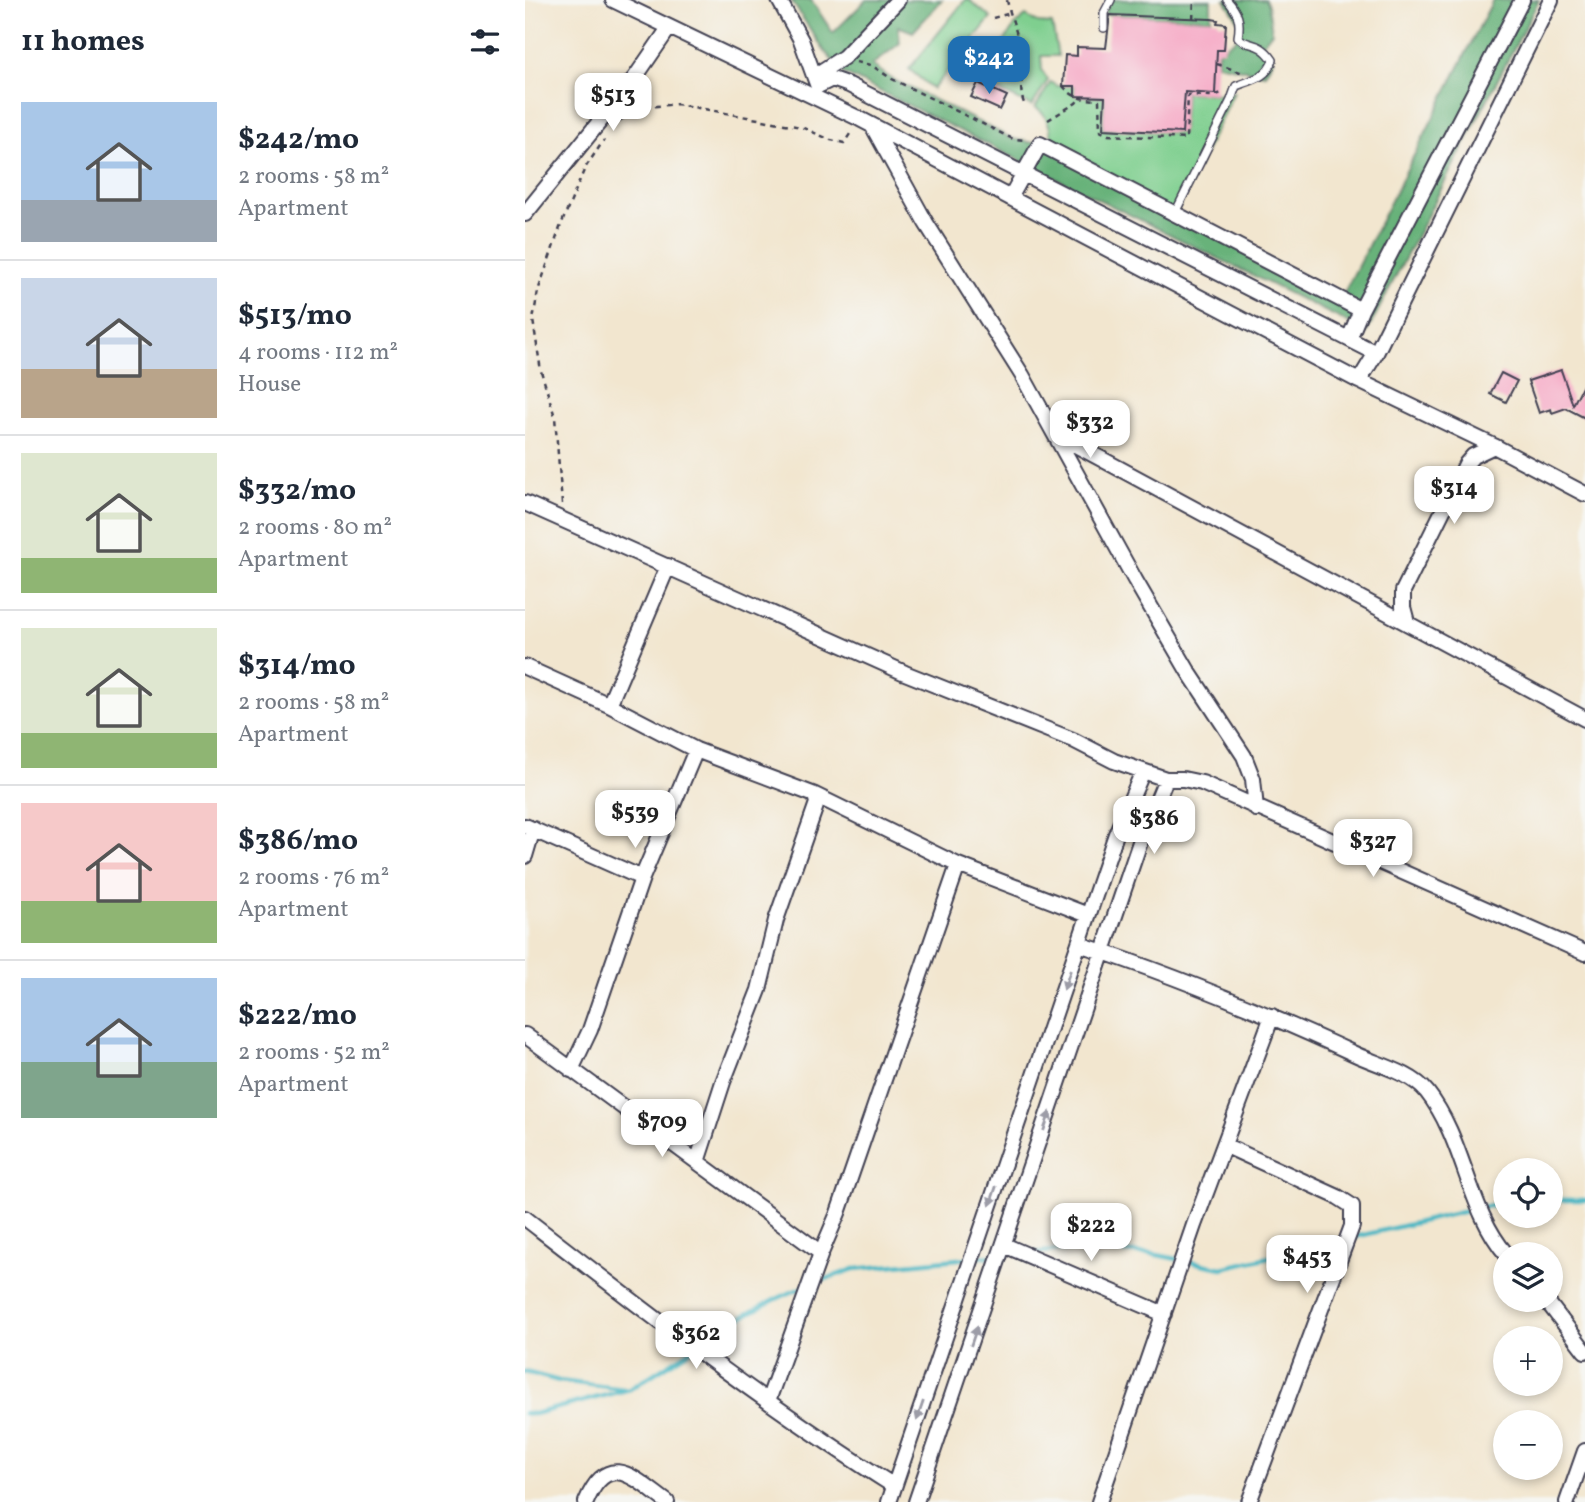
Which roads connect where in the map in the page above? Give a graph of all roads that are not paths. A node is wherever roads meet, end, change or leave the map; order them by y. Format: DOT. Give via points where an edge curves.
graph roads {
  1 [pos="613,0"];
  2 [pos="779,0"];
  3 [pos="898,0"];
  4 [pos="1111,0"];
  5 [pos="1227,0"];
  6 [pos="1522,0"];
  7 [pos="1551,0"];
  8 [pos="669,28"];
  9 [pos="1104,28"];
  10 [pos="816,81"];
  11 [pos="823,102"];
  12 [pos="866,122"];
  13 [pos="1024,174"];
  14 [pos="1010,198"];
  15 [pos="525,214"];
  16 [pos="1175,214"];
  17 [pos="1361,310"];
  18 [pos="1349,339"];
  19 [pos="1376,353"];
  20 [pos="1359,381"];
  21 [pos="1057,435"];
  22 [pos="1494,446"];
  23 [pos="1585,494"];
  24 [pos="525,503"];
  25 [pos="668,566"];
  26 [pos="1403,592"];
  27 [pos="1373,604"];
  28 [pos="1407,622"];
  29 [pos="525,667"];
  30 [pos="609,705"];
  31 [pos="1585,719"];
  32 [pos="695,750"];
  33 [pos="1143,771"];
  34 [pos="1166,779"];
  35 [pos="815,795"];
  36 [pos="1256,809"];
  37 [pos="529,828"];
  38 [pos="525,856"];
  39 [pos="958,865"];
  40 [pos="642,878"];
  41 [pos="1088,915"];
  42 [pos="1079,944"];
  43 [pos="1104,952"];
  44 [pos="1585,953"];
  45 [pos="1272,1016"];
  46 [pos="525,1035"];
  47 [pos="571,1070"];
  48 [pos="1224,1145"];
  49 [pos="697,1163"];
  50 [pos="525,1218"];
  51 [pos="1499,1242"];
  52 [pos="1005,1245"];
  53 [pos="821,1253"];
  54 [pos="1555,1312"];
  55 [pos="1164,1314"];
  56 [pos="1585,1351"];
  57 [pos="768,1401"];
  58 [pos="1585,1451"];
  59 [pos="894,1486"];
  60 [pos="586,1502"];
  61 [pos="667,1502"];
  62 [pos="889,1502"];
  63 [pos="916,1502"];
  64 [pos="1099,1502"];
  65 [pos="1249,1502"];
  66 [pos="1567,1502"];
  1 -- 8 [label="street"];
  2 -- 10 [label="street"];
  3 -- 10 [label="street"];
  4 -- 9 [label="lane" via="1104,13"];
  5 -- 16 [label="lane" via="1240,23 1238,37 1260,46 1273,60 1265,74 1236,86"];
  6 -- 17 [label="street"];
  7 -- 19 [label="street"];
  8 -- 11 [label="street"];
  8 -- 15 [label="street" via="634,79"];
  10 -- 11 [label="street"];
  10 -- 13 [label="street" via="832,79 849,85"];
  11 -- 12 [label="street"];
  12 -- 14 [label="street"];
  12 -- 21 [label="street"];
  13 -- 14 [label="street"];
  13 -- 16 [label="street" via="1040,144"];
  13 -- 18 [label="street"];
  14 -- 20 [label="street"];
  16 -- 17 [label="street"];
  17 -- 18 [label="street"];
  18 -- 19 [label="street"];
  19 -- 20 [label="street"];
  20 -- 22 [label="street"];
  21 -- 27 [label="street"];
  21 -- 36 [label="street" via="1188,671 1244,756 1253,779"];
  22 -- 23 [label="street"];
  22 -- 26 [label="street" via="1466,464"];
  24 -- 25 [label="street"];
  25 -- 30 [label="street"];
  25 -- 33 [label="street" via="905,673"];
  26 -- 27 [label="street" via="1390,601"];
  26 -- 28 [label="street"];
  27 -- 28 [label="street"];
  28 -- 31 [label="street"];
  29 -- 30 [label="street"];
  30 -- 32 [label="street"];
  32 -- 35 [label="street"];
  32 -- 40 [label="street"];
  33 -- 34 [label="street"];
  33 -- 41 [label="street"];
  34 -- 36 [label="street" via="1202,783"];
  34 -- 43 [label="street"];
  35 -- 39 [label="street"];
  35 -- 49 [label="street" via="817,803 776,920 758,990"];
  36 -- 44 [label="street"];
  37 -- 38 [label="street"];
  37 -- 40 [label="street"];
  39 -- 41 [label="street"];
  39 -- 53 [label="street"];
  40 -- 47 [label="street" via="590,1030"];
  41 -- 42 [label="street"];
  42 -- 43 [label="street"];
  42 -- 59 [label="street, one-way"];
  43 -- 45 [label="street"];
  52 -- 43 [label="street, one-way"];
  45 -- 48 [label="street"];
  45 -- 51 [label="street" via="1425,1089"];
  46 -- 47 [label="street"];
  47 -- 49 [label="street"];
  48 -- 55 [label="street"];
  48 -- 65 [label="street" via="1338,1197 1352,1206 1353,1213"];
  49 -- 53 [label="street"];
  50 -- 57 [label="street"];
  52 -- 55 [label="street"];
  63 -- 52 [label="street, one-way"];
  53 -- 57 [label="street"];
  54 -- 56 [label="street"];
  55 -- 64 [label="street"];
  57 -- 59 [label="street"];
  58 -- 66 [label="street"];
  59 -- 62 [label="street"];
  60 -- 61 [label="street" via="605,1473 620,1472"];
}
